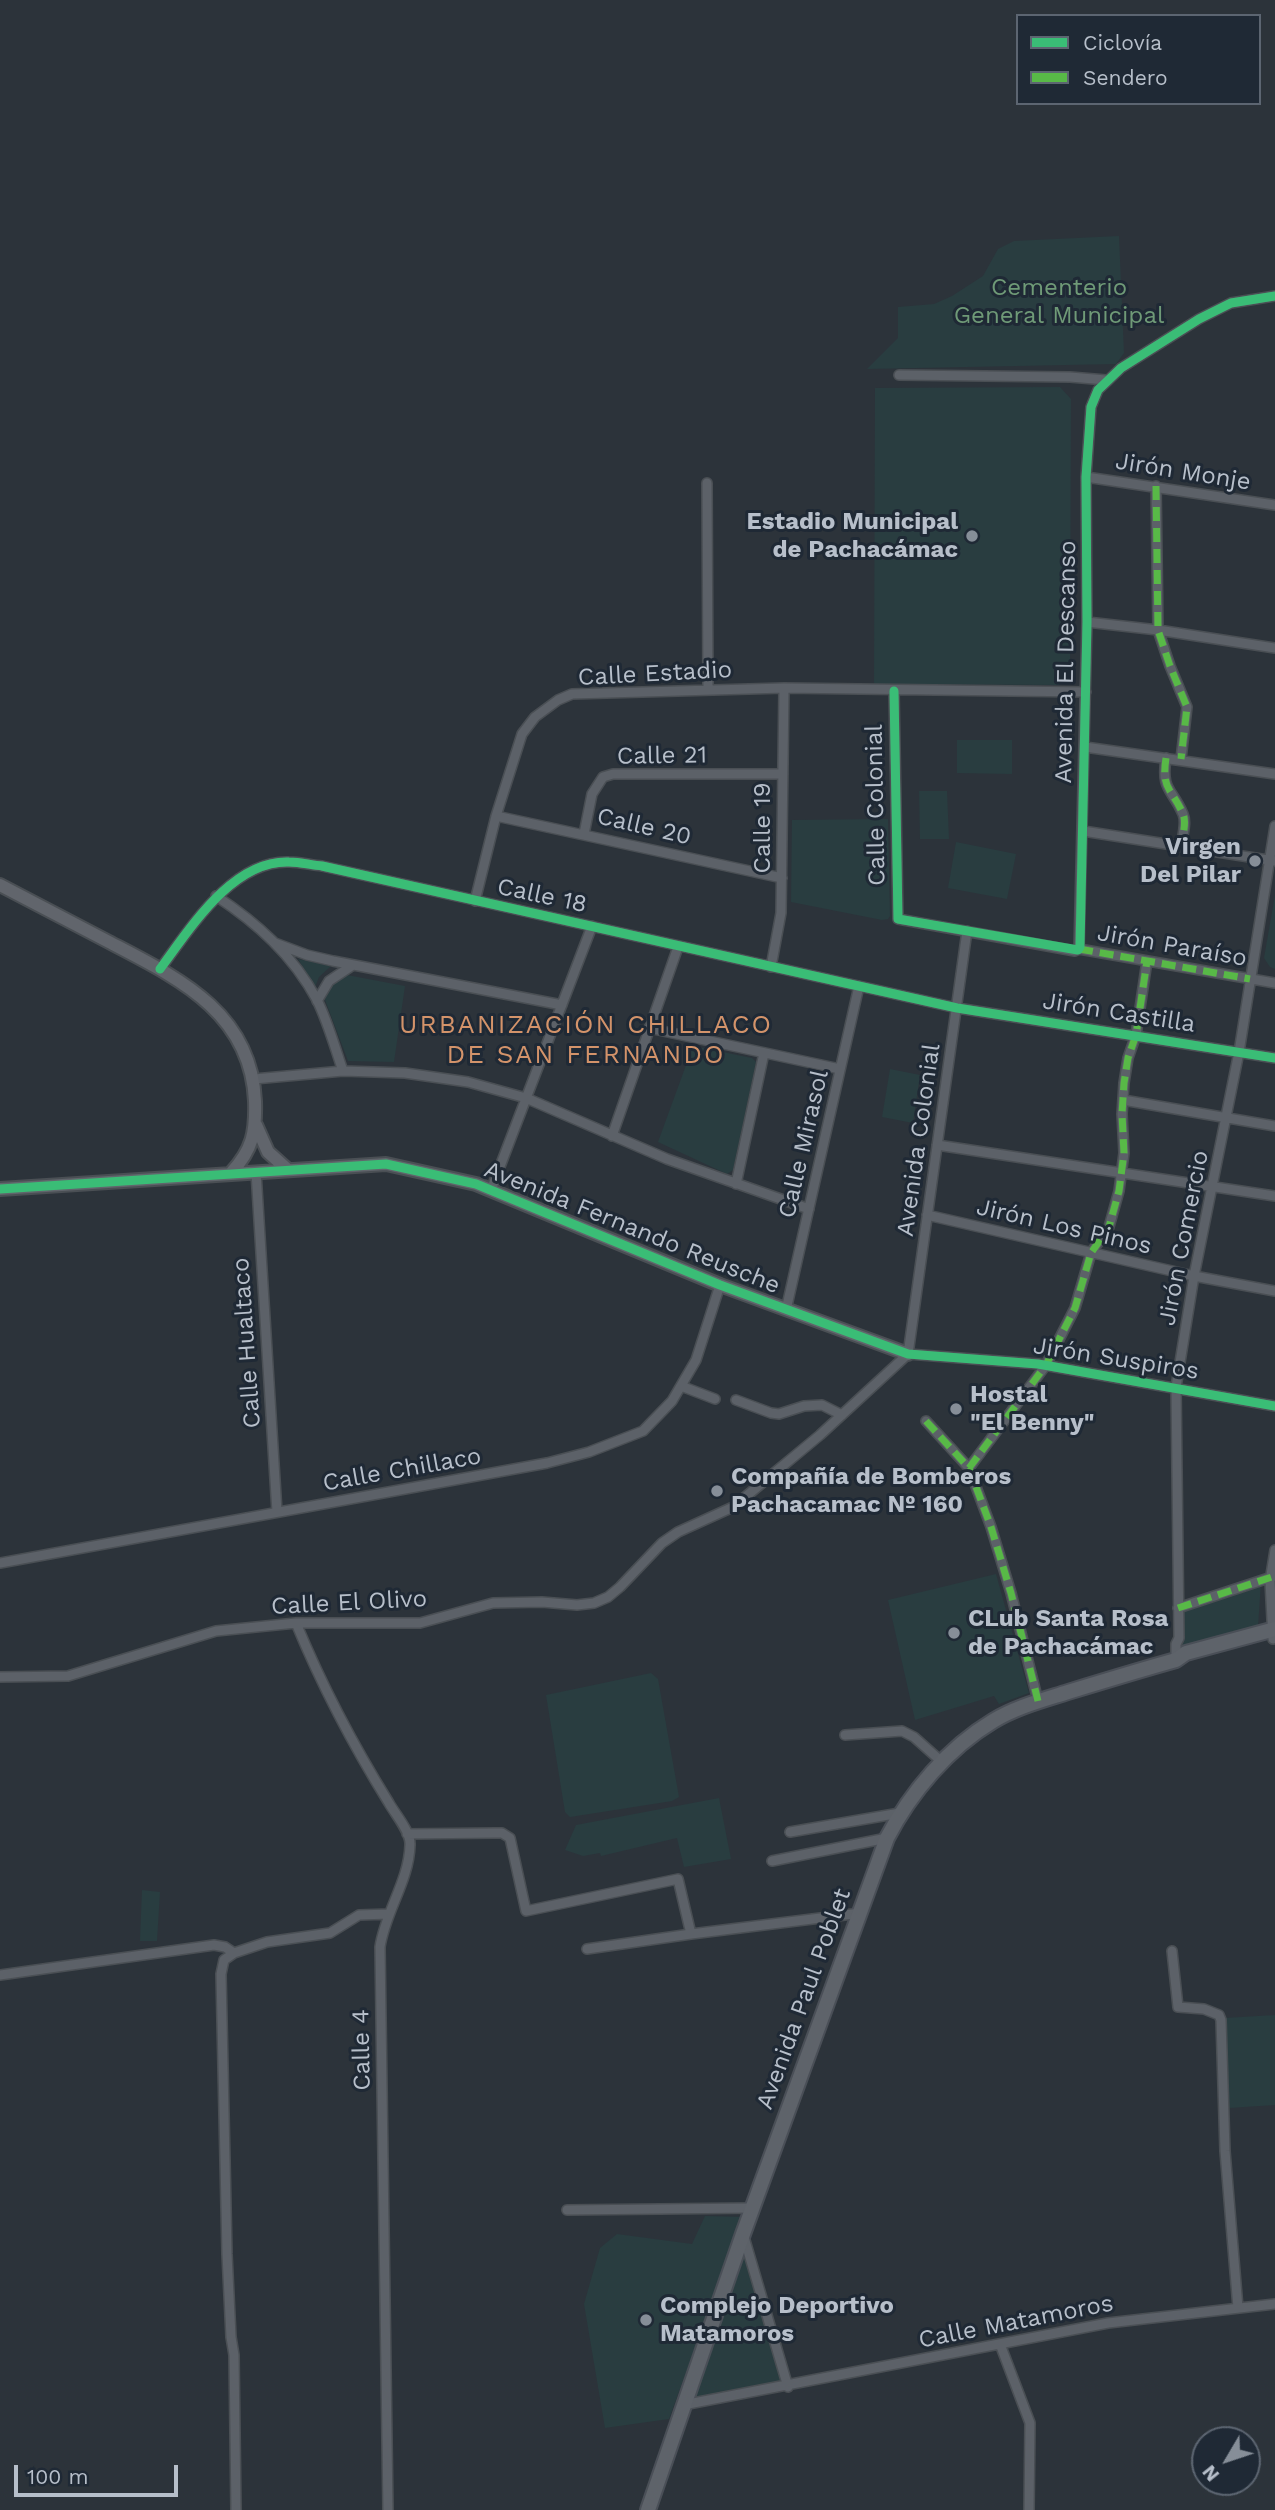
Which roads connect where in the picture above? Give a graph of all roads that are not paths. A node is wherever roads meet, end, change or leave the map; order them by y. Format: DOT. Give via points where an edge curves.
graph roads {
  1 [pos="1275,296"];
  2 [pos="899,375"];
  3 [pos="1106,380"];
  4 [pos="1086,477"];
  5 [pos="707,483"];
  6 [pos="1156,486"];
  7 [pos="1275,505"];
  8 [pos="1087,622"];
  9 [pos="1158,630"];
  10 [pos="1275,648"];
  11 [pos="784,688"];
  12 [pos="708,689"];
  13 [pos="894,691"];
  14 [pos="1086,692"];
  15 [pos="1084,747"];
  16 [pos="1166,758"];
  17 [pos="1181,759"];
  18 [pos="1275,774"];
  19 [pos="783,775"];
  20 [pos="496,816"];
  21 [pos="1275,826"];
  22 [pos="1083,831"];
  23 [pos="584,834"];
  24 [pos="1181,846"];
  25 [pos="1272,861"];
  26 [pos="782,878"];
  27 [pos="0,886"];
  28 [pos="216,896"];
  29 [pos="475,901"];
  30 [pos="898,919"];
  31 [pos="592,926"];
  32 [pos="967,931"];
  33 [pos="275,943"];
  34 [pos="678,947"];
  35 [pos="1079,949"];
  36 [pos="1147,961"];
  37 [pos="353,965"];
  38 [pos="771,967"];
  39 [pos="160,969"];
  40 [pos="1250,979"];
  41 [pos="1275,983"];
  42 [pos="859,986"];
  43 [pos="317,1001"];
  44 [pos="562,1005"];
  45 [pos="957,1008"];
  46 [pos="649,1028"];
  47 [pos="1136,1035"];
  48 [pos="1239,1052"];
  49 [pos="764,1053"];
  50 [pos="1275,1058"];
  51 [pos="840,1069"];
  52 [pos="343,1072"];
  53 [pos="254,1079"];
  54 [pos="526,1098"];
  55 [pos="1123,1100"];
  56 [pos="1226,1118"];
  57 [pos="256,1125"];
  58 [pos="1275,1126"];
  59 [pos="612,1136"];
  60 [pos="937,1145"];
  61 [pos="288,1170"];
  62 [pos="256,1172"];
  63 [pos="231,1173"];
  64 [pos="1121,1173"];
  65 [pos="736,1184"];
  66 [pos="1212,1186"];
  67 [pos="0,1189"];
  68 [pos="491,1190"];
  69 [pos="1275,1196"];
  70 [pos="809,1209"];
  71 [pos="927,1215"];
  72 [pos="1091,1253"];
  73 [pos="1194,1276"];
  74 [pos="720,1285"];
  75 [pos="1275,1291"];
  76 [pos="786,1310"];
  77 [pos="908,1354"];
  78 [pos="1046,1365"];
  79 [pos="681,1387"];
  80 [pos="1176,1387"];
  81 [pos="715,1399"];
  82 [pos="736,1400"];
  83 [pos="1275,1406"];
  84 [pos="842,1415"];
  85 [pos="926,1421"];
  86 [pos="969,1468"];
  87 [pos="277,1512"];
  88 [pos="1275,1549"];
  89 [pos="0,1563"];
  90 [pos="1273,1577"];
  91 [pos="1178,1608"];
  92 [pos="296,1623"];
  93 [pos="1274,1634"];
  94 [pos="1176,1660"];
  95 [pos="0,1677"];
  96 [pos="1038,1701"];
  97 [pos="845,1735"];
  98 [pos="942,1762"];
  99 [pos="900,1813"];
  100 [pos="790,1832"];
  101 [pos="407,1834"];
  102 [pos="887,1838"];
  103 [pos="772,1861"];
  104 [pos="860,1913"];
  105 [pos="389,1914"];
  106 [pos="691,1934"];
  107 [pos="587,1949"];
  108 [pos="1172,1951"];
  109 [pos="234,1953"];
  110 [pos="0,1975"];
  111 [pos="752,2208"];
  112 [pos="567,2210"];
  113 [pos="743,2234"];
  114 [pos="1275,2304"];
  115 [pos="1238,2308"];
  116 [pos="1000,2344"];
  117 [pos="788,2386"];
  118 [pos="683,2405"];
  119 [pos="236,2510"];
  120 [pos="388,2510"];
  121 [pos="649,2510"];
  122 [pos="1029,2510"];
  1 -- 3 [label="street" via="1231,303"];
  2 -- 3 [label="street"];
  3 -- 4 [label="street, Avenida El Descanso" via="1091,407"];
  4 -- 6 [label="street, Jirón Monje"];
  4 -- 8 [label="street, Avenida El Descanso"];
  5 -- 12 [label="street"];
  6 -- 7 [label="street, Jirón Monje"];
  6 -- 9 [label="street"];
  8 -- 9 [label="street"];
  8 -- 14 [label="street, Avenida El Descanso"];
  9 -- 10 [label="street"];
  9 -- 17 [label="street" via="1187,707"];
  11 -- 12 [label="street, Calle Estadio"];
  11 -- 13 [label="street, Calle Estadio"];
  11 -- 19 [label="street, Calle 19"];
  12 -- 20 [label="street, Calle Estadio" via="572,694 558,701 535,717 523,734"];
  13 -- 14 [label="street, Calle Colonial"];
  13 -- 30 [label="street, Calle Colonial"];
  14 -- 15 [label="street, Avenida El Descanso"];
  15 -- 16 [label="street"];
  15 -- 22 [label="street, Avenida El Descanso"];
  16 -- 17 [label="street"];
  16 -- 24 [label="street" via="1165,784 1184,815"];
  17 -- 18 [label="street"];
  19 -- 23 [label="street, Calle 21" via="613,774 603,777 592,794"];
  19 -- 26 [label="street, Calle 19"];
  20 -- 23 [label="street, Calle 20"];
  20 -- 29 [label="street, Calle Estadio"];
  21 -- 25 [label="street, Jirón Comercio"];
  22 -- 24 [label="street"];
  22 -- 35 [label="street, Avenida El Descanso"];
  23 -- 26 [label="street, Calle 20"];
  24 -- 25 [label="street"];
  25 -- 40 [label="street, Jirón Comercio"];
  26 -- 38 [label="street, Calle 19" via="782,913"];
  27 -- 39 [label="street"];
  28 -- 29 [label="street, Calle 18" via="261,868 287,862"];
  28 -- 33 [label="street" via="249,917"];
  28 -- 39 [label="street, Calle 18"];
  29 -- 31 [label="street, Calle 18"];
  30 -- 32 [label="street, Jirón Paraíso"];
  31 -- 34 [label="street, Calle 18"];
  31 -- 44 [label="street"];
  32 -- 35 [label="street, Jirón Paraíso"];
  32 -- 45 [label="street, Avenida Colonial"];
  33 -- 37 [label="street"];
  33 -- 43 [label="street"];
  34 -- 38 [label="street, Calle 18"];
  34 -- 46 [label="street"];
  35 -- 36 [label="street, Jirón Paraíso"];
  36 -- 40 [label="street, Jirón Paraíso"];
  36 -- 47 [label="street"];
  37 -- 43 [label="street" via="329,981"];
  37 -- 44 [label="street"];
  38 -- 42 [label="street, Calle 18"];
  39 -- 53 [label="street" via="221,1016 235,1035"];
  40 -- 41 [label="street, Jirón Paraíso"];
  40 -- 48 [label="street, Jirón Comercio"];
  42 -- 45 [label="street, Calle 18"];
  42 -- 51 [label="street, Calle Mirasol"];
  43 -- 52 [label="street"];
  44 -- 54 [label="street"];
  45 -- 47 [label="street, Jirón Castilla"];
  45 -- 60 [label="street, Avenida Colonial"];
  46 -- 49 [label="street"];
  46 -- 59 [label="street"];
  47 -- 48 [label="street, Jirón Castilla"];
  47 -- 55 [label="street"];
  48 -- 50 [label="street, Jirón Castilla"];
  48 -- 56 [label="street, Jirón Comercio"];
  49 -- 51 [label="street"];
  49 -- 65 [label="street"];
  51 -- 70 [label="street, Calle Mirasol"];
  52 -- 53 [label="street"];
  52 -- 54 [label="street" via="437,1076"];
  53 -- 57 [label="street"];
  54 -- 59 [label="street"];
  54 -- 68 [label="street"];
  55 -- 56 [label="street"];
  55 -- 64 [label="street"];
  56 -- 58 [label="street"];
  56 -- 66 [label="street, Jirón Comercio"];
  57 -- 61 [label="street" via="268,1152"];
  57 -- 63 [label="street" via="246,1153"];
  59 -- 65 [label="street"];
  60 -- 64 [label="street"];
  60 -- 71 [label="street, Avenida Colonial"];
  61 -- 62 [label="street, Avenida Fernando Reusche"];
  61 -- 68 [label="street, Avenida Fernando Reusche" via="386,1164"];
  62 -- 63 [label="street, Avenida Fernando Reusche"];
  62 -- 87 [label="street, Calle Hualtaco"];
  63 -- 67 [label="street, Avenida Fernando Reusche"];
  64 -- 66 [label="street"];
  64 -- 72 [label="street" via="1109,1227"];
  65 -- 70 [label="street"];
  66 -- 69 [label="street"];
  66 -- 73 [label="street, Jirón Comercio"];
  68 -- 74 [label="street, Avenida Fernando Reusche"];
  70 -- 76 [label="street, Calle Mirasol"];
  71 -- 72 [label="street, Jirón Los Pinos"];
  71 -- 77 [label="street, Avenida Colonial"];
  72 -- 73 [label="street, Jirón Los Pinos"];
  72 -- 78 [label="street" via="1075,1308"];
  73 -- 75 [label="street, Jirón Los Pinos"];
  73 -- 80 [label="street, Jirón Comercio"];
  74 -- 76 [label="street, Avenida Fernando Reusche"];
  74 -- 79 [label="street, Calle Chillaco" via="696,1360"];
  76 -- 77 [label="street, Avenida Fernando Reusche"];
  77 -- 78 [label="street, Jirón Suspiros"];
  77 -- 84 [label="street, Calle El Olivo"];
  78 -- 80 [label="street, Jirón Suspiros"];
  78 -- 86 [label="street"];
  79 -- 81 [label="street"];
  79 -- 87 [label="street, Calle Chillaco" via="643,1431 589,1452"];
  80 -- 83 [label="street, Jirón Suspiros"];
  80 -- 91 [label="street, Jirón Comercio"];
  82 -- 84 [label="street" via="771,1413 822,1405"];
  84 -- 92 [label="street, Calle El Olivo" via="733,1507 662,1543 620,1587 594,1603 492,1603 420,1623"];
  85 -- 86 [label="street"];
  86 -- 96 [label="street" via="1011,1594"];
  87 -- 89 [label="street, Calle Chillaco"];
  88 -- 90 [label="street"];
  90 -- 91 [label="street"];
  90 -- 93 [label="street"];
  91 -- 94 [label="street, Jirón Comercio"];
  92 -- 95 [label="street, Calle El Olivo" via="216,1631 68,1676"];
  92 -- 101 [label="street" via="321,1683"];
  93 -- 94 [label="main road, Avenida Paul Poblet" via="1182,1654"];
  94 -- 96 [label="main road, Avenida Paul Poblet"];
  96 -- 98 [label="main road, Avenida Paul Poblet" via="968,1737"];
  97 -- 98 [label="street" via="902,1731"];
  98 -- 99 [label="main road, Avenida Paul Poblet"];
  99 -- 100 [label="street"];
  99 -- 102 [label="main road, Avenida Paul Poblet"];
  101 -- 105 [label="street, Calle 4" via="411,1842 407,1868"];
  101 -- 106 [label="street" via="502,1833 510,1838 526,1910 678,1879"];
  102 -- 103 [label="street"];
  102 -- 104 [label="main road, Avenida Paul Poblet"];
  104 -- 106 [label="street"];
  104 -- 111 [label="main road, Avenida Paul Poblet"];
  105 -- 109 [label="street" via="359,1915 330,1933 267,1942"];
  105 -- 120 [label="street, Calle 4" via="380,1947"];
  106 -- 107 [label="street"];
  108 -- 115 [label="street" via="1178,2007 1214,2012 1221,2020 1224,2151"];
  109 -- 110 [label="street" via="214,1945"];
  109 -- 119 [label="street" via="223,1960 221,1974"];
  111 -- 112 [label="street"];
  111 -- 113 [label="main road, Avenida Paul Poblet"];
  113 -- 117 [label="street"];
  113 -- 118 [label="main road, Avenida Paul Poblet"];
  114 -- 115 [label="street, Calle Matamoros"];
  115 -- 116 [label="street, Calle Matamoros" via="1108,2323"];
  116 -- 117 [label="street, Calle Matamoros"];
  116 -- 122 [label="street" via="1030,2423"];
  117 -- 118 [label="street, Calle Matamoros"];
  118 -- 121 [label="main road, Avenida Paul Poblet"];
}
